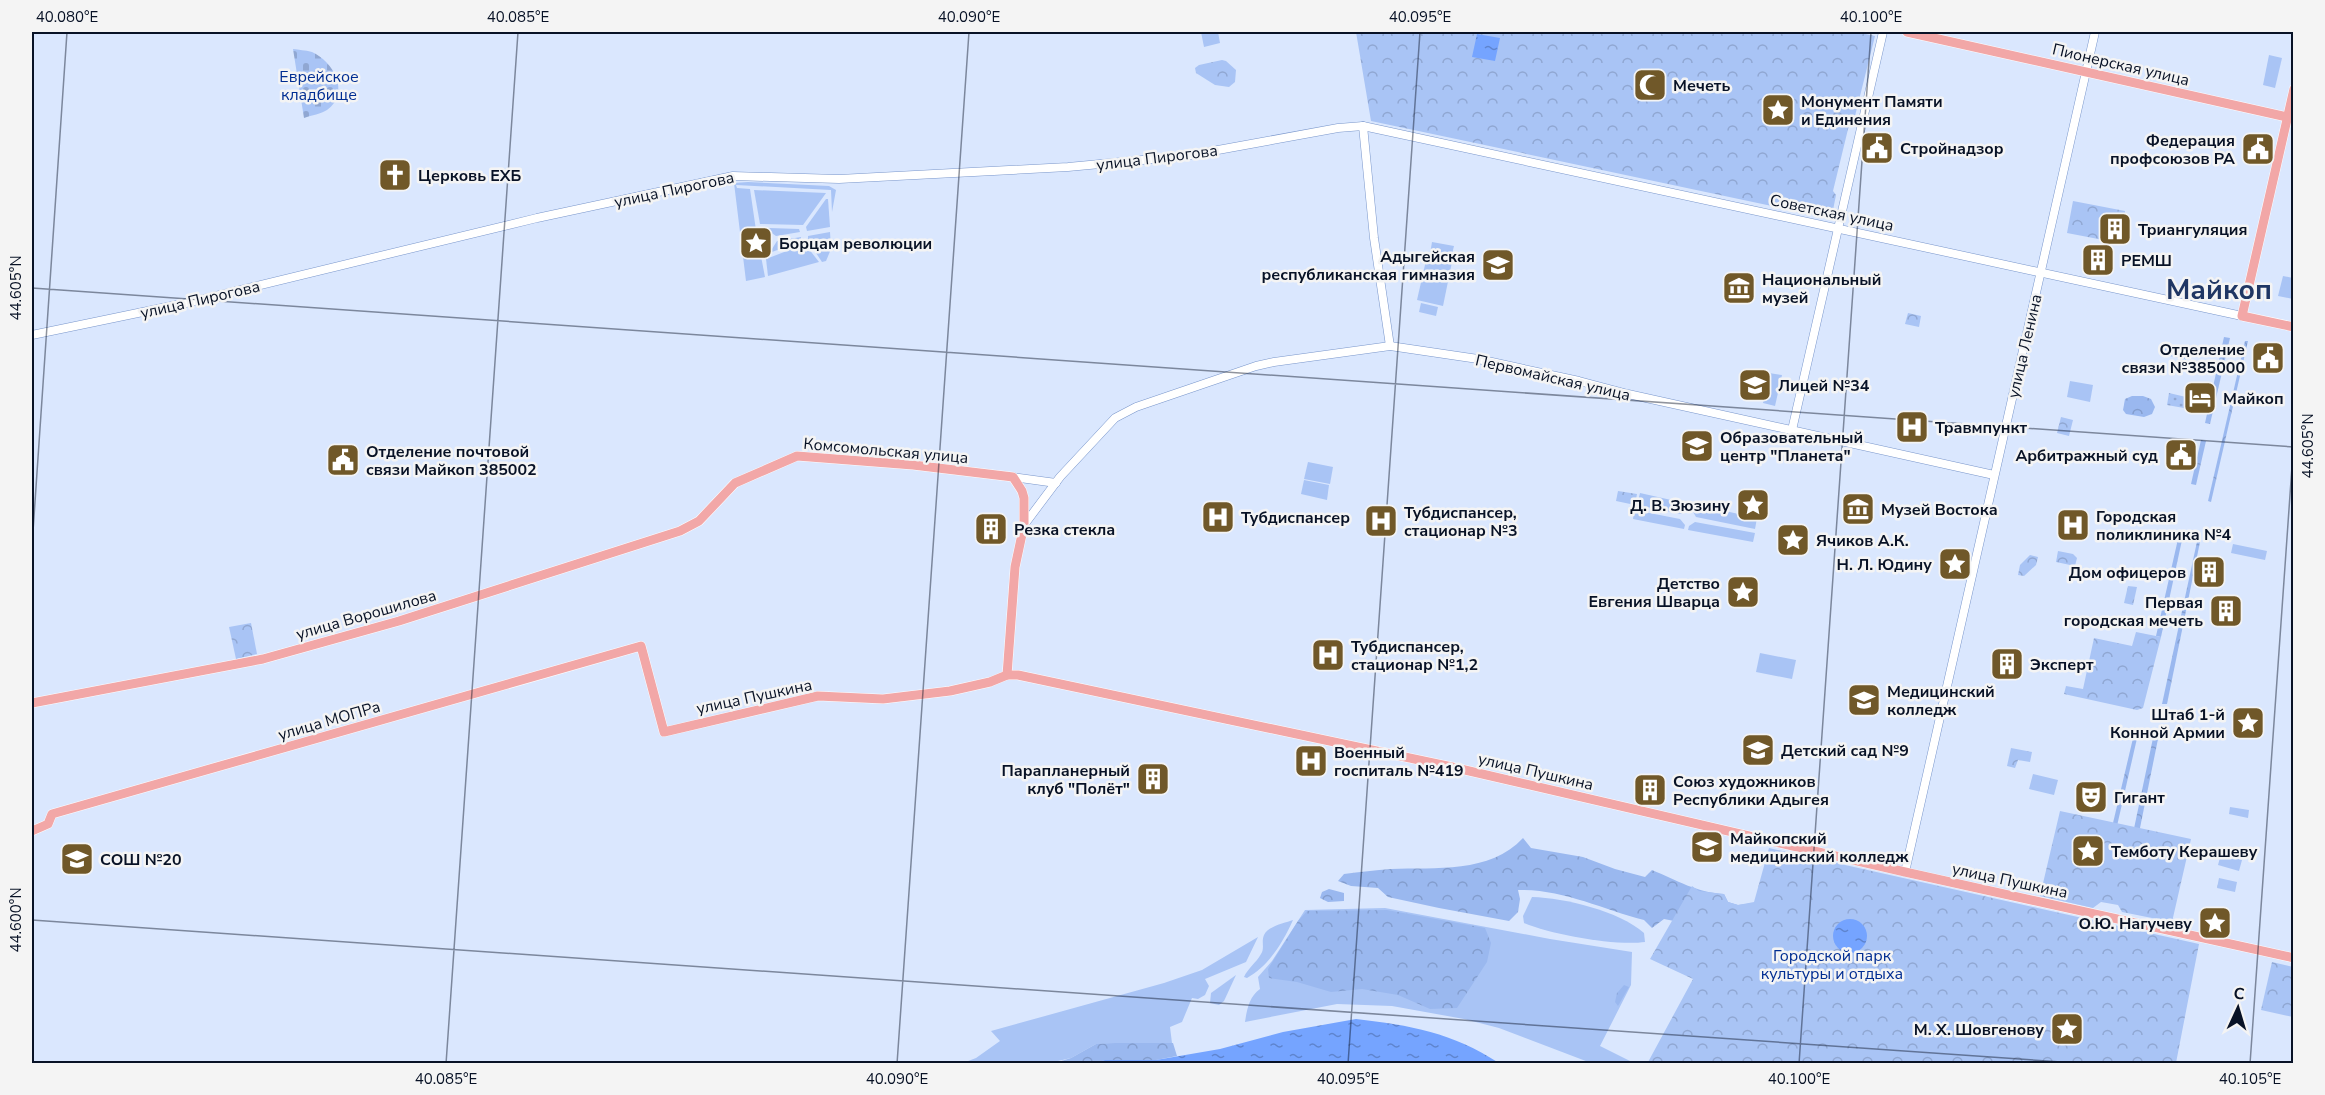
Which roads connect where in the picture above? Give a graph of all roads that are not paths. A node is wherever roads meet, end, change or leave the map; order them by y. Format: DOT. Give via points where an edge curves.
graph roads {
  1 [pos="1883,32"];
  2 [pos="1907,32"];
  3 [pos="2095,32"];
  4 [pos="2087,71"];
  5 [pos="2294,89"];
  6 [pos="2290,117"];
  7 [pos="1363,126"];
  8 [pos="1838,229"];
  9 [pos="2041,274"];
  10 [pos="2242,316"];
  11 [pos="2294,327"];
  12 [pos="32,335"];
  13 [pos="1390,346"];
  14 [pos="1792,430"];
  15 [pos="1994,475"];
  16 [pos="1013,477"];
  17 [pos="1056,483"];
  18 [pos="699,521"];
  19 [pos="1024,525"];
  20 [pos="1007,675"];
  21 [pos="32,703"];
  22 [pos="664,732"];
  23 [pos="32,831"];
  24 [pos="1905,872"];
  25 [pos="2294,958"];
  1 -- 8 [label="street"];
  2 -- 4 [label="main road, Пионерская улица"];
  3 -- 4 [label="street, улица Ленина"];
  4 -- 6 [label="main road, Пионерская улица"];
  4 -- 9 [label="street, улица Ленина"];
  5 -- 6 [label="main road"];
  6 -- 10 [label="main road"];
  7 -- 8 [label="street, Советская улица"];
  7 -- 12 [label="street, улица Пирогова" via="1185,156 1068,167 839,179 733,176"];
  7 -- 13 [label="street"];
  8 -- 9 [label="street, Советская улица"];
  8 -- 14 [label="street"];
  9 -- 10 [label="street, Советская улица"];
  9 -- 15 [label="street, улица Ленина"];
  10 -- 11 [label="main road, Советская улица"];
  13 -- 14 [label="street, Первомайская улица" via="1478,359"];
  13 -- 17 [label="street, Первомайская улица" via="1256,366 1136,406 1115,418 1091,441"];
  14 -- 15 [label="street, Первомайская улица"];
  15 -- 24 [label="street, улица Ленина"];
  16 -- 17 [label="street, Комсомольская улица"];
  16 -- 18 [label="main road, Комсомольская улица" via="797,456 735,483"];
  16 -- 19 [label="main road" via="1024,498"];
  17 -- 19 [label="street, Первомайская улица"];
  18 -- 21 [label="main road, улица Ворошилова" via="680,531 528,581 263,659"];
  19 -- 20 [label="main road" via="1015,567"];
  20 -- 22 [label="main road, улица Пушкина" via="950,691 892,698 818,696"];
  20 -- 24 [label="main road, улица Пушкина" via="1452,767"];
  22 -- 23 [label="main road, улица МОПРа" via="641,646 52,814 48,824"];
  24 -- 25 [label="main road, улица Пушкина"];
}
